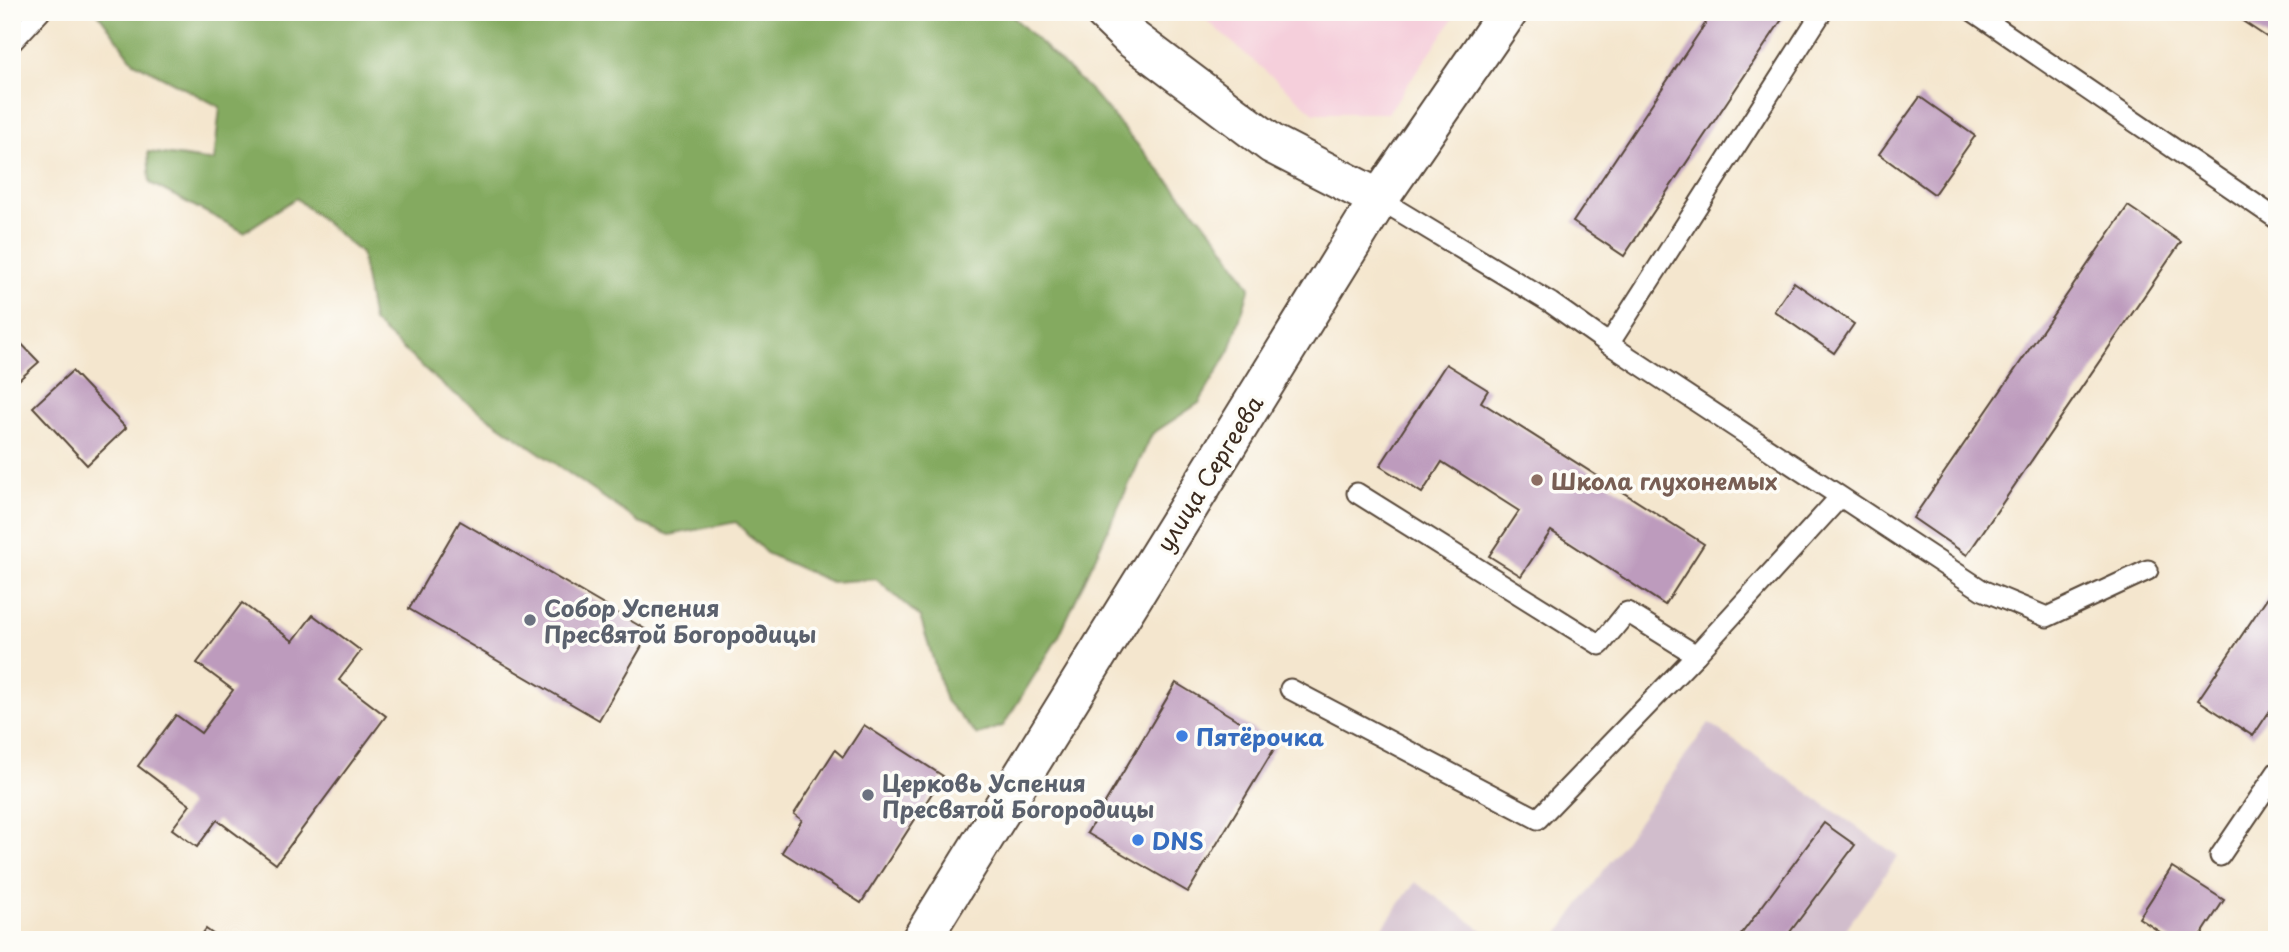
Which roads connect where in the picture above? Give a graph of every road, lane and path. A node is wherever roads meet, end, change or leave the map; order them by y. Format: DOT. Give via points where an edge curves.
graph roads {
  1 [pos="40,12"];
  2 [pos="1104,12"];
  3 [pos="1508,12"];
  4 [pos="1822,12"];
  5 [pos="1974,12"];
  6 [pos="13,41"];
  7 [pos="1379,198"];
  8 [pos="2277,219"];
  9 [pos="1609,344"];
  10 [pos="1357,493"];
  11 [pos="1840,497"];
  12 [pos="2148,570"];
  13 [pos="1696,655"];
  14 [pos="1290,689"];
  15 [pos="2277,772"];
  16 [pos="2220,856"];
  17 [pos="921,940"];
  1 -- 6 [label="lane"];
  2 -- 7 [label="main road" via="1131,38 1272,144"];
  3 -- 7 [label="main road, улица Сергеева"];
  4 -- 9 [label="lane"];
  5 -- 8 [label="lane"];
  7 -- 9 [label="lane" via="1551,303"];
  7 -- 17 [label="main road, улица Сергеева"];
  9 -- 11 [label="lane"];
  10 -- 13 [label="lane" via="1600,645 1626,612"];
  11 -- 12 [label="lane" via="1982,590 2048,617"];
  11 -- 13 [label="lane"];
  13 -- 14 [label="lane" via="1538,819"];
  15 -- 16 [label="lane"];
}
